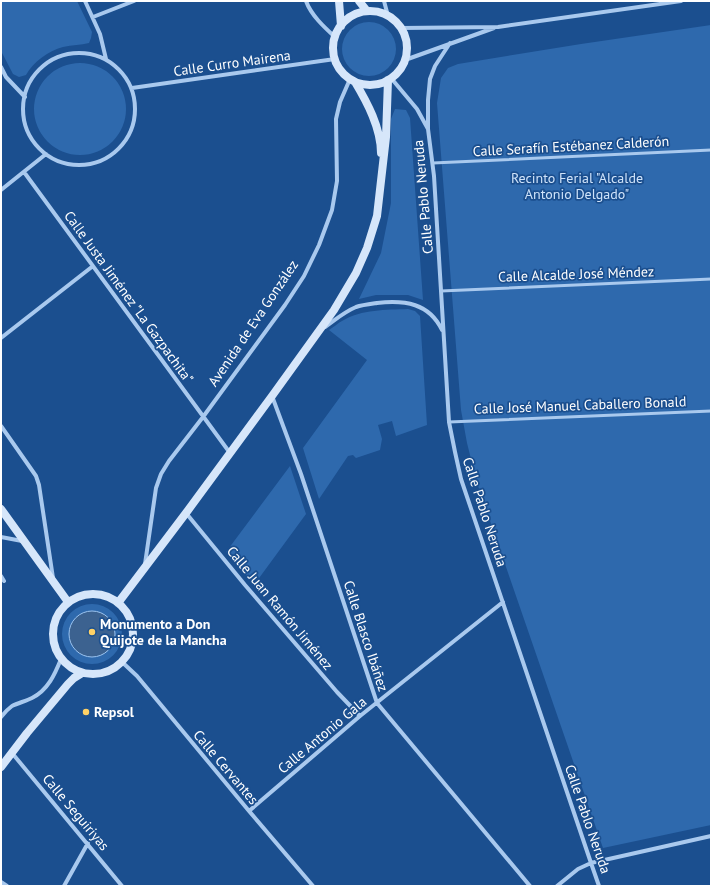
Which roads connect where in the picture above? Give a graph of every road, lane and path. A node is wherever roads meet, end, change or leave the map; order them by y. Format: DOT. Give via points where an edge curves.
graph roads {
  1 [pos="85,1"];
  2 [pos="134,1"];
  3 [pos="306,1"];
  4 [pos="339,1"];
  5 [pos="359,1"];
  6 [pos="384,1"];
  7 [pos="681,1"];
  8 [pos="367,11"];
  9 [pos="388,16"];
  10 [pos="93,17"];
  11 [pos="341,26"];
  12 [pos="498,26"];
  13 [pos="401,28"];
  14 [pos="335,37"];
  15 [pos="450,44"];
  16 [pos="106,59"];
  17 [pos="335,59"];
  18 [pos="405,60"];
  19 [pos="1,66"];
  20 [pos="6,76"];
  21 [pos="390,79"];
  22 [pos="1,80"];
  23 [pos="352,80"];
  24 [pos="132,88"];
  25 [pos="25,96"];
  26 [pos="428,129"];
  27 [pos="711,150"];
  28 [pos="46,154"];
  29 [pos="433,163"];
  30 [pos="24,172"];
  31 [pos="382,178"];
  32 [pos="1,190"];
  33 [pos="93,266"];
  34 [pos="711,279"];
  35 [pos="441,291"];
  36 [pos="444,333"];
  37 [pos="317,334"];
  38 [pos="1,338"];
  39 [pos="272,396"];
  40 [pos="711,411"];
  41 [pos="204,417"];
  42 [pos="449,422"];
  43 [pos="1,426"];
  44 [pos="230,454"];
  45 [pos="1,509"];
  46 [pos="186,513"];
  47 [pos="1,537"];
  48 [pos="24,541"];
  49 [pos="145,568"];
  50 [pos="1,576"];
  51 [pos="4,581"];
  52 [pos="53,582"];
  53 [pos="68,602"];
  54 [pos="503,602"];
  55 [pos="118,603"];
  56 [pos="61,659"];
  57 [pos="122,662"];
  58 [pos="82,673"];
  59 [pos="377,703"];
  60 [pos="360,716"];
  61 [pos="1,717"];
  62 [pos="12,753"];
  63 [pos="1,767"];
  64 [pos="249,811"];
  65 [pos="711,836"];
  66 [pos="88,843"];
  67 [pos="591,863"];
  68 [pos="1,882"];
  69 [pos="7,886"];
  70 [pos="64,886"];
  71 [pos="122,886"];
  72 [pos="313,886"];
  73 [pos="530,886"];
  74 [pos="557,886"];
  75 [pos="599,886"];
  1 -- 10 [label="street"];
  2 -- 10 [label="street"];
  3 -- 14 [label="street" via="321,24"];
  4 -- 11 [label="main road"];
  5 -- 8 [label="main road"];
  6 -- 9 [label="street"];
  7 -- 12 [label="street"];
  8 -- 9 [label="main road"];
  8 -- 11 [label="main road" via="352,16"];
  9 -- 13 [label="main road"];
  10 -- 16 [label="street"];
  11 -- 14 [label="main road"];
  12 -- 13 [label="street"];
  12 -- 15 [label="street"];
  13 -- 18 [label="main road" via="407,49"];
  14 -- 17 [label="main road"];
  15 -- 18 [label="street"];
  15 -- 26 [label="street, Calle Pablo Neruda" via="435,66 430,79"];
  16 -- 24 [label="street" via="122,72"];
  16 -- 25 [label="street" via="88,53 68,53 50,61 35,74 25,91"];
  17 -- 23 [label="main road" via="339,69"];
  17 -- 24 [label="street, Calle Curro Mairena"];
  18 -- 21 [label="main road"];
  19 -- 20 [label="street"];
  20 -- 22 [label="street"];
  20 -- 25 [label="street"];
  21 -- 23 [label="main road" via="376,85 364,85"];
  21 -- 26 [label="street, Calle Pablo Neruda" via="417,109"];
  21 -- 31 [label="main road"];
  23 -- 31 [label="main road" via="365,99 376,124 381,148"];
  23 -- 41 [label="street, Avenida de Eva González" via="340,102 336,119 337,181 332,210 319,245 304,276 285,305"];
  24 -- 28 [label="street" via="136,108 133,127 124,145 109,158 91,165 71,166"];
  25 -- 28 [label="street" via="23,111 26,130 37,147"];
  26 -- 29 [label="street, Calle Pablo Neruda"];
  27 -- 29 [label="lane, Calle Serafín Estébanez Calderón"];
  28 -- 30 [label="street"];
  29 -- 35 [label="street, Calle Pablo Neruda"];
  30 -- 32 [label="street"];
  30 -- 33 [label="street, Calle Justa Jiménez \"La Gazpachita\""];
  31 -- 37 [label="main road, Avenida de Eva González" via="377,216 367,248 356,273"];
  33 -- 38 [label="street"];
  33 -- 41 [label="street, Calle Justa Jiménez \"La Gazpachita\""];
  34 -- 35 [label="lane, Calle Alcalde José Méndez"];
  35 -- 36 [label="street, Calle Pablo Neruda"];
  36 -- 37 [label="street" via="438,321 418,306 403,302 386,302 356,307"];
  36 -- 42 [label="street, Calle Pablo Neruda"];
  37 -- 39 [label="main road, Avenida de Eva González"];
  39 -- 44 [label="main road, Avenida de Eva González"];
  39 -- 59 [label="street, Calle Blasco Ibáñez" via="303,480"];
  40 -- 42 [label="lane, Calle José Manuel Caballero Bonald"];
  41 -- 44 [label="street, Calle Justa Jiménez \"La Gazpachita\""];
  41 -- 49 [label="street, Avenida de Eva González" via="161,474 156,488"];
  42 -- 54 [label="street, Calle Pablo Neruda" via="461,479"];
  43 -- 52 [label="street" via="36,476 39,485"];
  44 -- 46 [label="main road, Avenida de Eva González"];
  45 -- 48 [label="main road"];
  46 -- 49 [label="main road, Avenida de Eva González"];
  46 -- 60 [label="street, Calle Juan Ramón Jiménez" via="245,585"];
  47 -- 48 [label="street"];
  48 -- 52 [label="main road"];
  49 -- 55 [label="main road, Avenida de Eva González"];
  50 -- 51 [label="street"];
  52 -- 53 [label="main road"];
  53 -- 55 [label="main road" via="93,593 106,596"];
  53 -- 56 [label="main road" via="59,611 52,635 54,648"];
  54 -- 59 [label="street, Calle Antonio Gala"];
  54 -- 67 [label="street, Calle Pablo Neruda"];
  55 -- 57 [label="main road" via="127,612 133,638 130,650"];
  56 -- 58 [label="main road"];
  56 -- 61 [label="street" via="46,688 34,698 8,709"];
  57 -- 58 [label="main road" via="106,672"];
  57 -- 64 [label="street, Calle Cervantes" via="137,676"];
  58 -- 62 [label="main road" via="68,684"];
  59 -- 60 [label="street, Calle Antonio Gala"];
  59 -- 73 [label="street, Calle Blasco Ibáñez"];
  60 -- 64 [label="street, Calle Antonio Gala"];
  62 -- 63 [label="main road"];
  62 -- 66 [label="street, Calle Seguiriyas"];
  64 -- 72 [label="street, Calle Cervantes"];
  65 -- 67 [label="street"];
  66 -- 70 [label="street"];
  66 -- 71 [label="street, Calle Seguiriyas"];
  67 -- 74 [label="street" via="578,869"];
  67 -- 75 [label="street, Calle Pablo Neruda"];
  68 -- 69 [label="street"];
}
